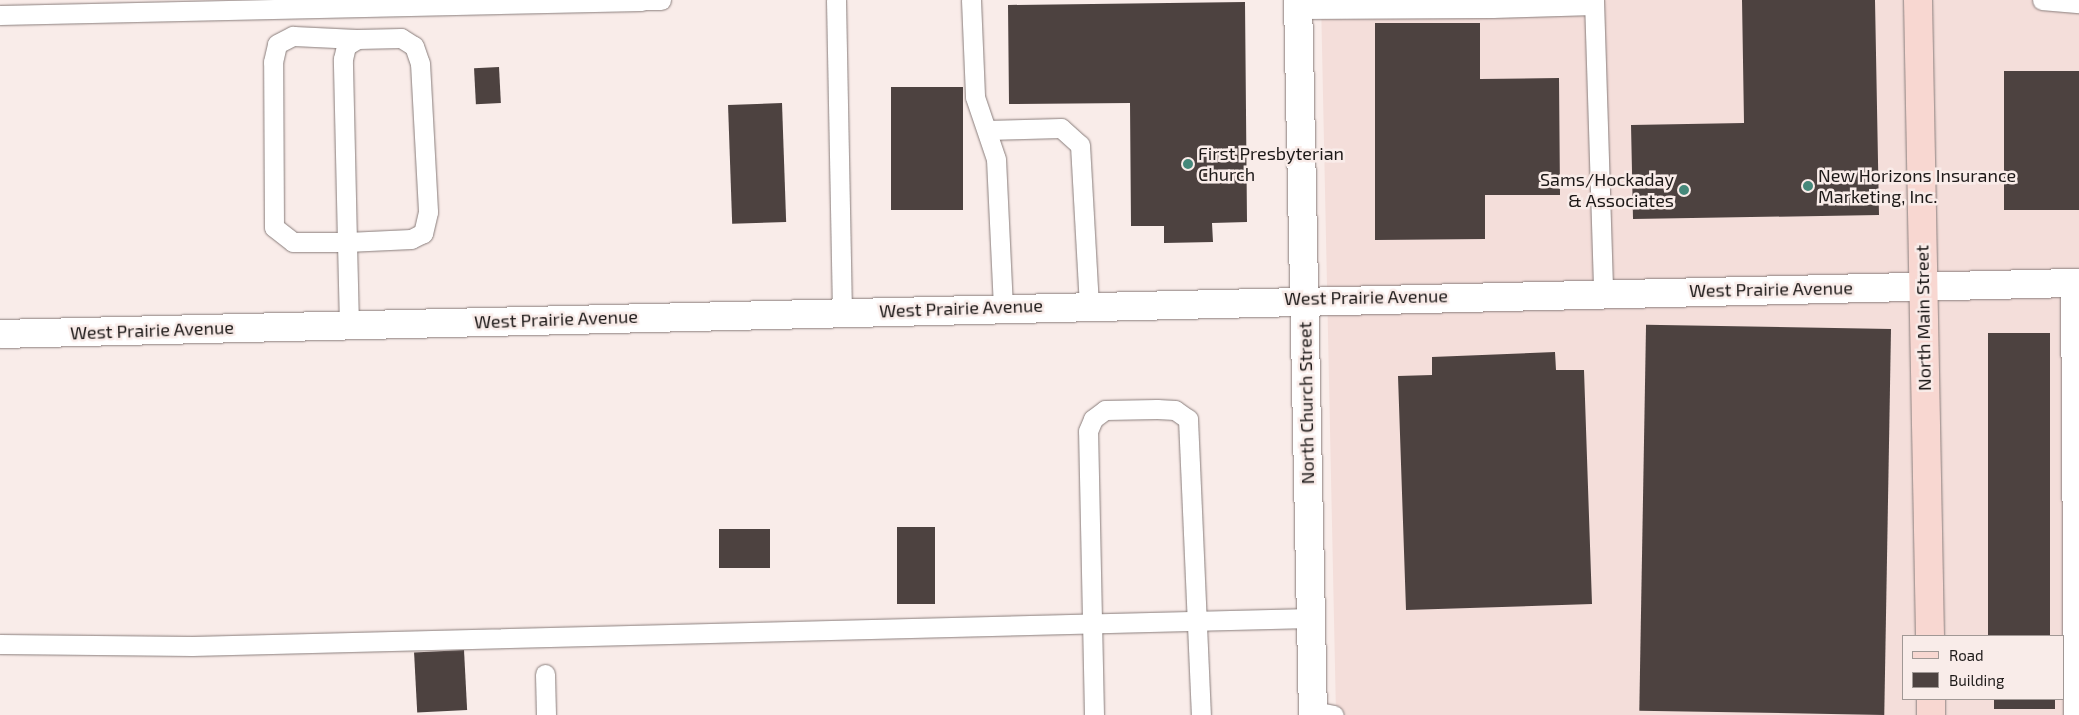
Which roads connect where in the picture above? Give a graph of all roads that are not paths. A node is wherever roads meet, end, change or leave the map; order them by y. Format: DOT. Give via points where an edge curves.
graph roads {
  1 [pos="642,0"];
  2 [pos="661,0"];
  3 [pos="836,0"];
  4 [pos="971,0"];
  5 [pos="1918,0"];
  6 [pos="2042,0"];
  7 [pos="1594,2"];
  8 [pos="2079,3"];
  9 [pos="1298,4"];
  10 [pos="1399,4"];
  11 [pos="1492,4"];
  12 [pos="0,15"];
  13 [pos="356,39"];
  14 [pos="987,130"];
  15 [pos="347,242"];
  16 [pos="2075,283"];
  17 [pos="1923,286"];
  18 [pos="1603,293"];
  19 [pos="1303,298"];
  20 [pos="1089,304"];
  21 [pos="1003,307"];
  22 [pos="842,311"];
  23 [pos="349,325"];
  24 [pos="0,334"];
  25 [pos="1311,618"];
  26 [pos="1198,622"];
  27 [pos="1093,624"];
  28 [pos="1930,635"];
  29 [pos="0,644"];
  30 [pos="545,674"];
  31 [pos="1931,700"];
  32 [pos="1320,714"];
  33 [pos="546,715"];
  34 [pos="1094,715"];
  35 [pos="1201,715"];
  36 [pos="1931,715"];
  37 [pos="2073,715"];
  1 -- 2 [label="lane"];
  1 -- 12 [label="lane"];
  3 -- 22 [label="lane"];
  4 -- 14 [label="lane" via="975,97"];
  5 -- 17 [label="main road, North Main Street"];
  6 -- 8 [label="lane"];
  7 -- 11 [label="lane"];
  7 -- 18 [label="lane"];
  9 -- 10 [label="lane"];
  9 -- 19 [label="street, North Church Street"];
  10 -- 11 [label="lane"];
  13 -- 15 [label="lane" via="346,46 343,59"];
  13 -- 15 [label="lane" via="402,38 414,46 420,63 428,212 423,233 411,240"];
  13 -- 15 [label="lane" via="293,36 277,44 273,62 274,227 293,242"];
  14 -- 20 [label="lane" via="1061,128 1080,145"];
  14 -- 21 [label="lane" via="996,160"];
  15 -- 23 [label="lane"];
  16 -- 17 [label="street, West Prairie Avenue"];
  16 -- 37 [label="lane"];
  17 -- 18 [label="street, West Prairie Avenue"];
  17 -- 28 [label="main road, North Main Street"];
  18 -- 19 [label="street, West Prairie Avenue"];
  19 -- 20 [label="street, West Prairie Avenue"];
  19 -- 25 [label="street, North Church Street"];
  20 -- 21 [label="street, West Prairie Avenue"];
  21 -- 22 [label="street, West Prairie Avenue"];
  22 -- 23 [label="street, West Prairie Avenue"];
  23 -- 24 [label="street, West Prairie Avenue"];
  25 -- 26 [label="lane"];
  25 -- 32 [label="street, North Church Street"];
  26 -- 27 [label="lane"];
  26 -- 27 [label="lane" via="1188,419 1176,410 1157,409 1106,410 1093,419 1088,432"];
  26 -- 35 [label="lane"];
  27 -- 29 [label="lane" via="192,646"];
  27 -- 34 [label="lane"];
  30 -- 33 [label="lane"];
  31 -- 36 [label="main road"];
}
